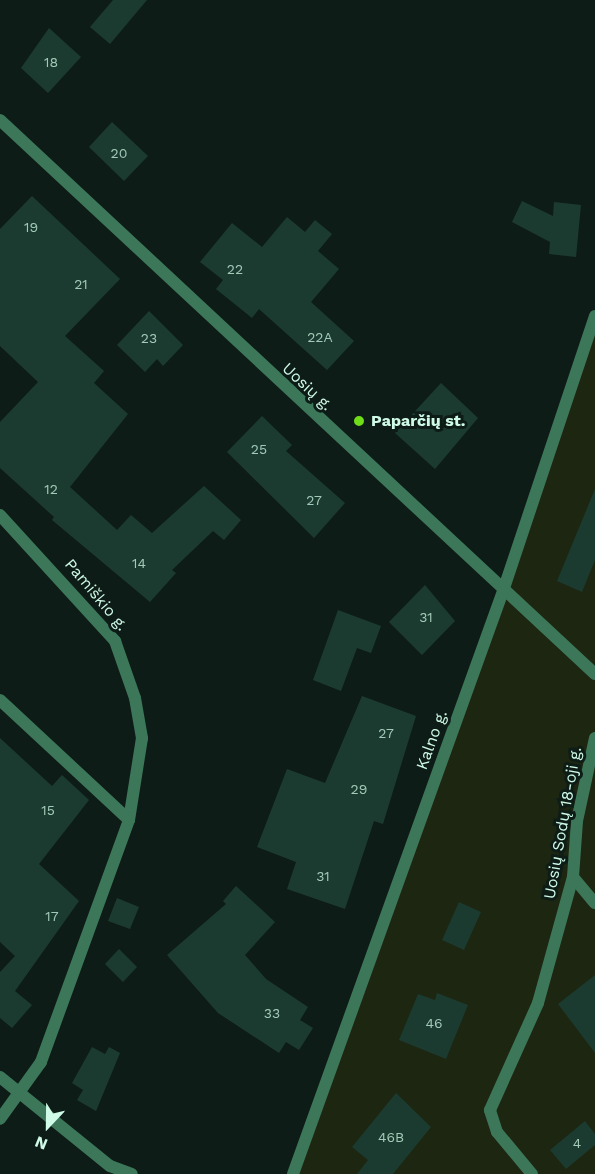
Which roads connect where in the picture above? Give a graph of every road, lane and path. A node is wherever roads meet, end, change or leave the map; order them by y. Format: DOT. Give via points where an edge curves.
graph roads {
  1 [pos="0,120"];
  2 [pos="595,316"];
  3 [pos="0,515"];
  4 [pos="503,591"];
  5 [pos="595,674"];
  6 [pos="0,700"];
  7 [pos="595,738"];
  8 [pos="129,820"];
  9 [pos="573,877"];
  10 [pos="595,903"];
  11 [pos="0,1077"];
  12 [pos="20,1095"];
  13 [pos="0,1119"];
  14 [pos="132,1174"];
  15 [pos="292,1174"];
  16 [pos="532,1174"];
  1 -- 4 [label="street, Uosių g."];
  2 -- 4 [label="street, Kalno g."];
  3 -- 8 [label="street, Pamiškio g." via="115,640 135,698 142,738"];
  4 -- 5 [label="street, Uosių g."];
  4 -- 15 [label="street, Kalno g."];
  6 -- 8 [label="street"];
  7 -- 9 [label="street, Uosių Sodų 18-oji g." via="577,821"];
  8 -- 12 [label="street, Pamiškio g." via="41,1062"];
  9 -- 10 [label="street"];
  9 -- 16 [label="street, Uosių Sodų 18-oji g." via="538,1003 490,1110 497,1132"];
  11 -- 12 [label="street"];
  12 -- 13 [label="street, Pamiškio g."];
  12 -- 14 [label="street" via="110,1166"];
}
